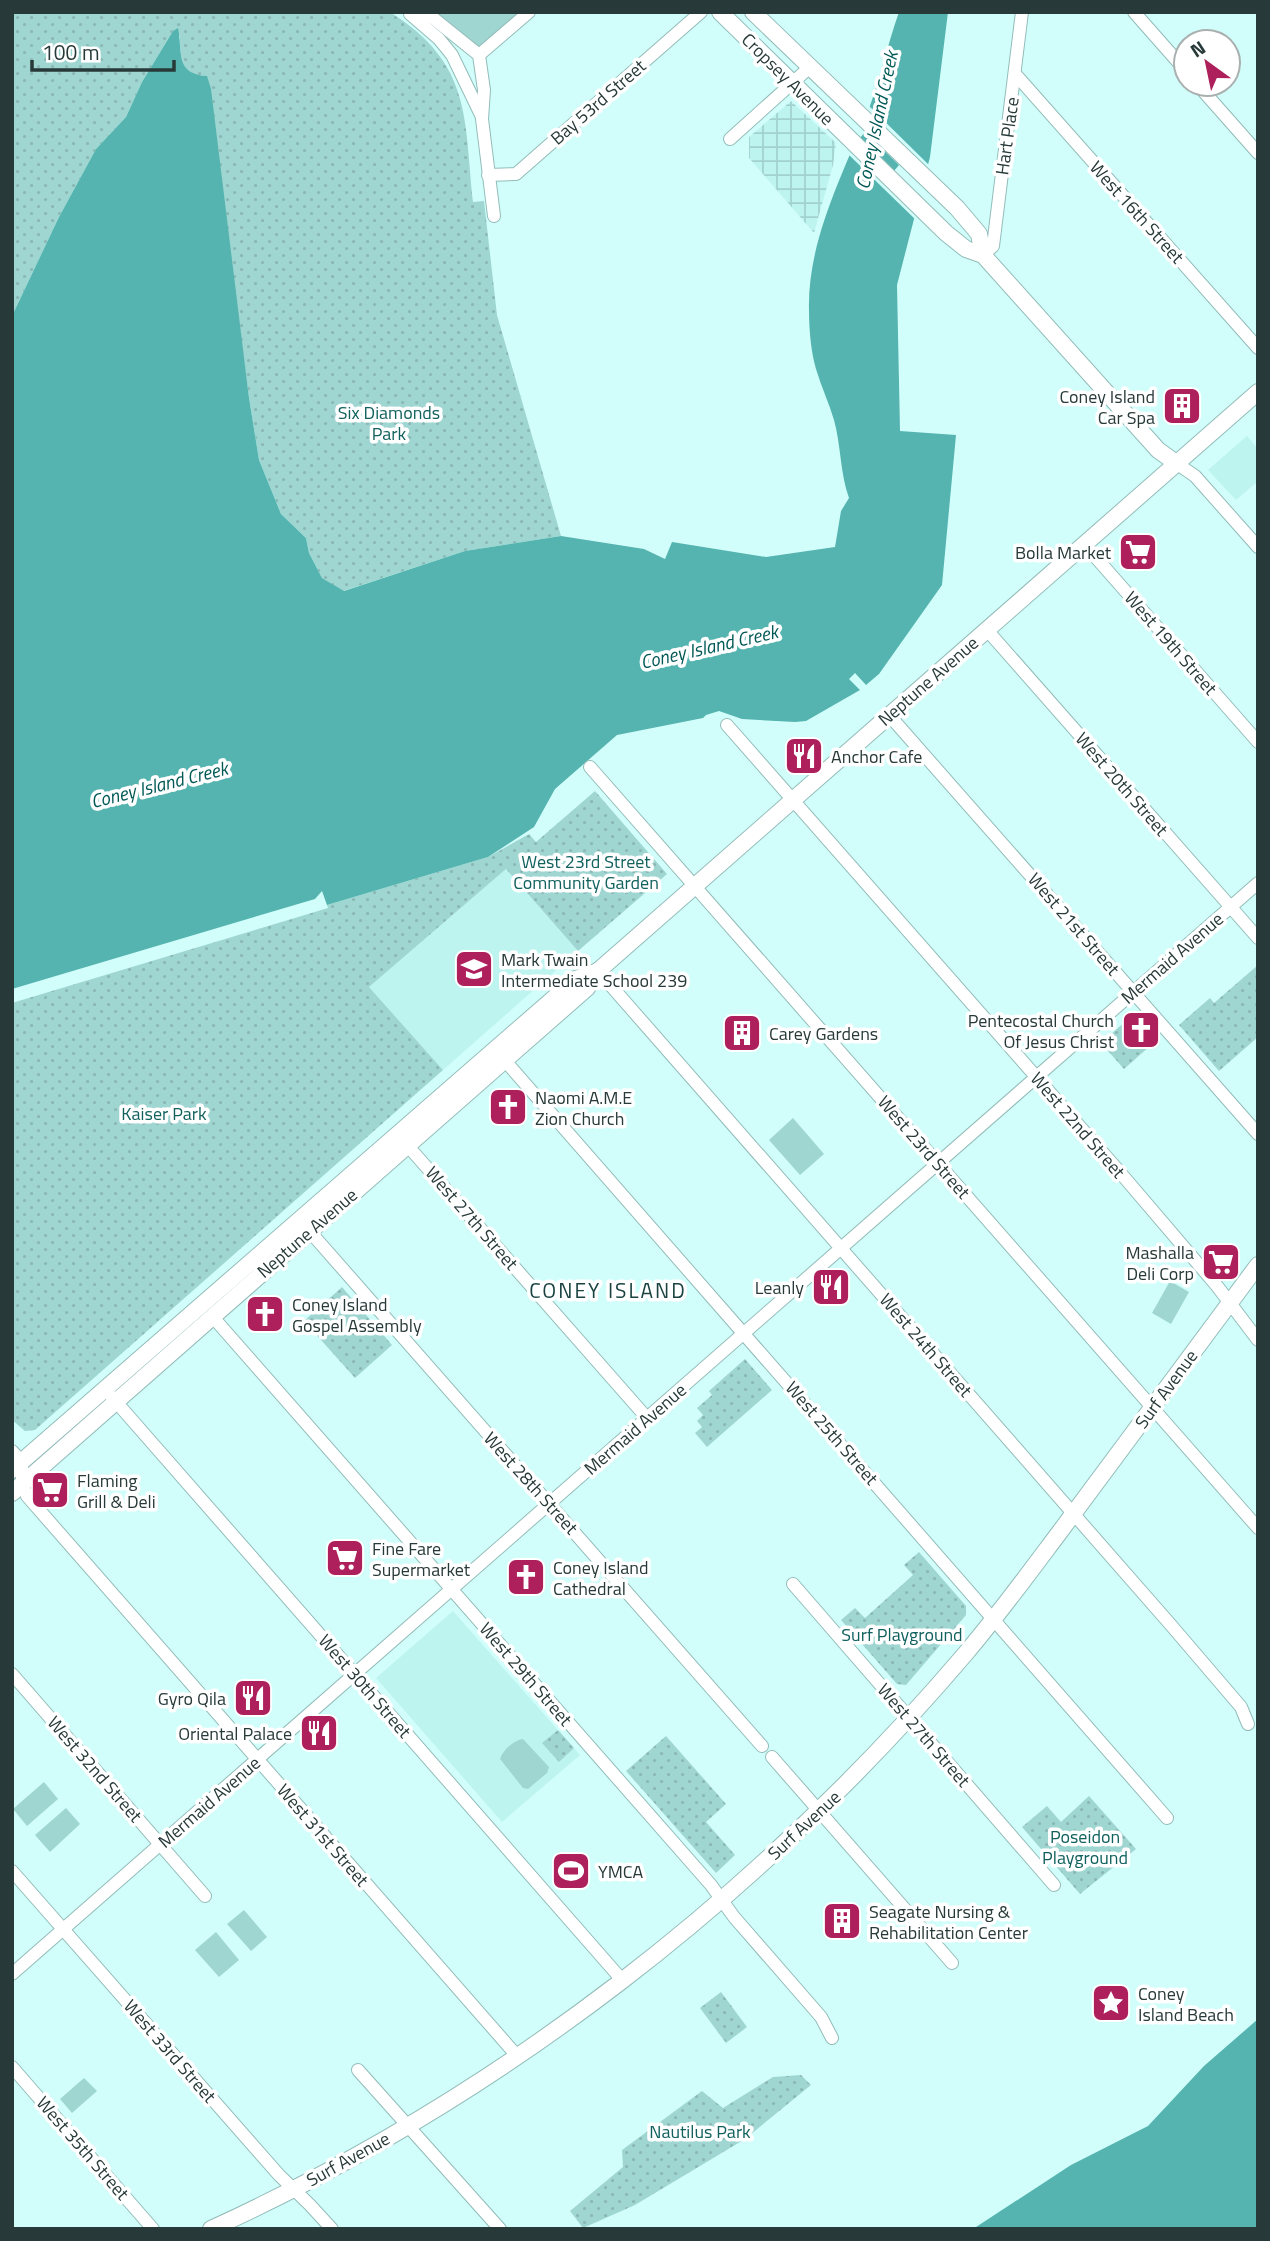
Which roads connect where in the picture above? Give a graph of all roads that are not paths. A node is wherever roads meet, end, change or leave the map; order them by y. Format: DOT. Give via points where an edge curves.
graph roads {
  1 [pos="408,12"];
  2 [pos="414,12"];
  3 [pos="529,12"];
  4 [pos="701,12"];
  5 [pos="720,12"];
  6 [pos="753,12"];
  7 [pos="1022,12"];
  8 [pos="1134,12"];
  9 [pos="479,55"];
  10 [pos="1172,55"];
  11 [pos="810,67"];
  12 [pos="1016,75"];
  13 [pos="793,83"];
  14 [pos="1209,98"];
  15 [pos="482,118"];
  16 [pos="730,139"];
  17 [pos="1258,153"];
  18 [pos="488,176"];
  19 [pos="494,216"];
  20 [pos="982,255"];
  21 [pos="1258,348"];
  22 [pos="1258,392"];
  23 [pos="1176,463"];
  24 [pos="1084,544"];
  25 [pos="1258,547"];
  26 [pos="987,630"];
  27 [pos="889,715"];
  28 [pos="727,725"];
  29 [pos="1258,742"];
  30 [pos="590,767"];
  31 [pos="792,800"];
  32 [pos="1258,883"];
  33 [pos="694,886"];
  34 [pos="1230,907"];
  35 [pos="1258,938"];
  36 [pos="598,971"];
  37 [pos="1133,992"];
  38 [pos="500,1055"];
  39 [pos="1036,1077"];
  40 [pos="1258,1134"];
  41 [pos="407,1145"];
  42 [pos="938,1163"];
  43 [pos="305,1226"];
  44 [pos="841,1248"];
  45 [pos="1258,1265"];
  46 [pos="1229,1303"];
  47 [pos="212,1317"];
  48 [pos="744,1333"];
  49 [pos="1258,1340"];
  50 [pos="111,1396"];
  51 [pos="1153,1408"];
  52 [pos="647,1418"];
  53 [pos="16,1473"];
  54 [pos="550,1503"];
  55 [pos="1074,1514"];
  56 [pos="1258,1528"];
  57 [pos="793,1584"];
  58 [pos="452,1589"];
  59 [pos="994,1619"];
  60 [pos="12,1674"];
  61 [pos="355,1674"];
  62 [pos="909,1718"];
  63 [pos="1248,1724"];
  64 [pos="762,1746"];
  65 [pos="772,1757"];
  66 [pos="257,1760"];
  67 [pos="819,1811"];
  68 [pos="1167,1818"];
  69 [pos="161,1844"];
  70 [pos="12,1871"];
  71 [pos="1054,1885"];
  72 [pos="205,1896"];
  73 [pos="722,1900"];
  74 [pos="63,1930"];
  75 [pos="952,1964"];
  76 [pos="12,1974"];
  77 [pos="623,1981"];
  78 [pos="832,2038"];
  79 [pos="518,2057"];
  80 [pos="12,2067"];
  81 [pos="358,2070"];
  82 [pos="408,2126"];
  83 [pos="293,2189"];
  84 [pos="153,2229"];
  85 [pos="211,2229"];
  86 [pos="331,2229"];
  87 [pos="500,2229"];
  1 -- 15 [label="street" via="452,55"];
  2 -- 9 [label="street" via="433,18"];
  3 -- 9 [label="street"];
  4 -- 18 [label="street, Bay 53rd Street" via="516,174"];
  5 -- 13 [label="main road, Cropsey Avenue"];
  6 -- 11 [label="main road, Cropsey Avenue"];
  7 -- 12 [label="street, Hart Place"];
  8 -- 10 [label="street"];
  9 -- 15 [label="street"];
  11 -- 13 [label="street"];
  11 -- 20 [label="main road, Cropsey Avenue" via="957,208 979,234"];
  12 -- 20 [label="street, Hart Place" via="993,246"];
  12 -- 21 [label="street, West 16th Street"];
  13 -- 16 [label="street"];
  13 -- 20 [label="main road, Cropsey Avenue" via="925,212 966,249"];
  14 -- 17 [label="street"];
  15 -- 18 [label="street"];
  18 -- 19 [label="street"];
  20 -- 23 [label="main road, Cropsey Avenue" via="1158,450"];
  22 -- 23 [label="main road, Neptune Avenue"];
  23 -- 24 [label="main road, Neptune Avenue"];
  23 -- 25 [label="street" via="1195,476"];
  24 -- 26 [label="main road, Neptune Avenue"];
  24 -- 29 [label="street, West 19th Street"];
  26 -- 27 [label="main road, Neptune Avenue"];
  26 -- 34 [label="street, West 20th Street"];
  27 -- 31 [label="main road, Neptune Avenue"];
  27 -- 37 [label="street, West 21st Street"];
  28 -- 31 [label="street, West 22nd Street"];
  30 -- 33 [label="street, West 23rd Street"];
  31 -- 33 [label="main road, Neptune Avenue"];
  31 -- 39 [label="street, West 22nd Street"];
  32 -- 34 [label="street, Mermaid Avenue"];
  33 -- 36 [label="main road, Neptune Avenue"];
  33 -- 42 [label="street, West 23rd Street"];
  34 -- 35 [label="street, West 20th Street"];
  34 -- 37 [label="street, Mermaid Avenue"];
  36 -- 38 [label="main road, Neptune Avenue" via="587,988"];
  36 -- 44 [label="street, West 24th Street"];
  37 -- 39 [label="street, Mermaid Avenue"];
  37 -- 40 [label="street, West 21st Street"];
  38 -- 41 [label="main road, Neptune Avenue"];
  38 -- 43 [label="main road, Neptune Avenue"];
  38 -- 48 [label="street, West 25th Street"];
  39 -- 42 [label="street, Mermaid Avenue"];
  39 -- 46 [label="street, West 22nd Street"];
  41 -- 43 [label="main road, Neptune Avenue"];
  41 -- 52 [label="street, West 27th Street"];
  42 -- 44 [label="street, Mermaid Avenue"];
  42 -- 51 [label="street, West 23rd Street"];
  43 -- 47 [label="main road, Neptune Avenue"];
  43 -- 50 [label="main road, Neptune Avenue"];
  43 -- 54 [label="street, West 28th Street"];
  44 -- 48 [label="street, Mermaid Avenue"];
  44 -- 55 [label="street, West 24th Street"];
  45 -- 46 [label="main road, Surf Avenue"];
  46 -- 49 [label="street, West 22nd Street"];
  46 -- 51 [label="main road, Surf Avenue"];
  47 -- 50 [label="main road, Neptune Avenue"];
  47 -- 58 [label="street, West 29th Street"];
  48 -- 52 [label="street, Mermaid Avenue"];
  48 -- 59 [label="street, West 25th Street"];
  50 -- 53 [label="main road, Neptune Avenue"];
  50 -- 61 [label="street, West 30th Street"];
  51 -- 55 [label="main road, Surf Avenue"];
  51 -- 56 [label="street, West 23rd Street"];
  52 -- 54 [label="street, Mermaid Avenue"];
  53 -- 66 [label="street, West 31st Street" via="27,1496"];
  54 -- 58 [label="street, Mermaid Avenue"];
  54 -- 64 [label="street, West 28th Street"];
  55 -- 59 [label="main road, Surf Avenue"];
  55 -- 63 [label="street, West 24th Street" via="1241,1707"];
  57 -- 62 [label="street, West 27th Street"];
  58 -- 61 [label="street, Mermaid Avenue"];
  58 -- 73 [label="street, West 29th Street"];
  59 -- 62 [label="main road, Surf Avenue"];
  59 -- 68 [label="street, West 25th Street"];
  60 -- 69 [label="street, West 32nd Street"];
  61 -- 66 [label="street, Mermaid Avenue"];
  61 -- 77 [label="street, West 30th Street"];
  62 -- 67 [label="main road, Surf Avenue"];
  62 -- 71 [label="street, West 27th Street"];
  65 -- 67 [label="street"];
  66 -- 69 [label="street, Mermaid Avenue"];
  66 -- 79 [label="street, West 31st Street"];
  67 -- 73 [label="main road, Surf Avenue"];
  67 -- 75 [label="street"];
  69 -- 72 [label="street, West 32nd Street"];
  69 -- 74 [label="street, Mermaid Avenue"];
  70 -- 74 [label="street, West 33rd Street"];
  73 -- 77 [label="main road, Surf Avenue"];
  73 -- 78 [label="street, West 29th Street" via="821,2017"];
  74 -- 76 [label="street, Mermaid Avenue"];
  74 -- 83 [label="street, West 33rd Street"];
  77 -- 79 [label="main road, Surf Avenue"];
  79 -- 82 [label="main road, Surf Avenue"];
  80 -- 84 [label="street, West 35th Street"];
  81 -- 82 [label="street"];
  82 -- 83 [label="main road, Surf Avenue"];
  82 -- 87 [label="street"];
  83 -- 85 [label="main road, Surf Avenue"];
  83 -- 86 [label="street, West 33rd Street"];
}
